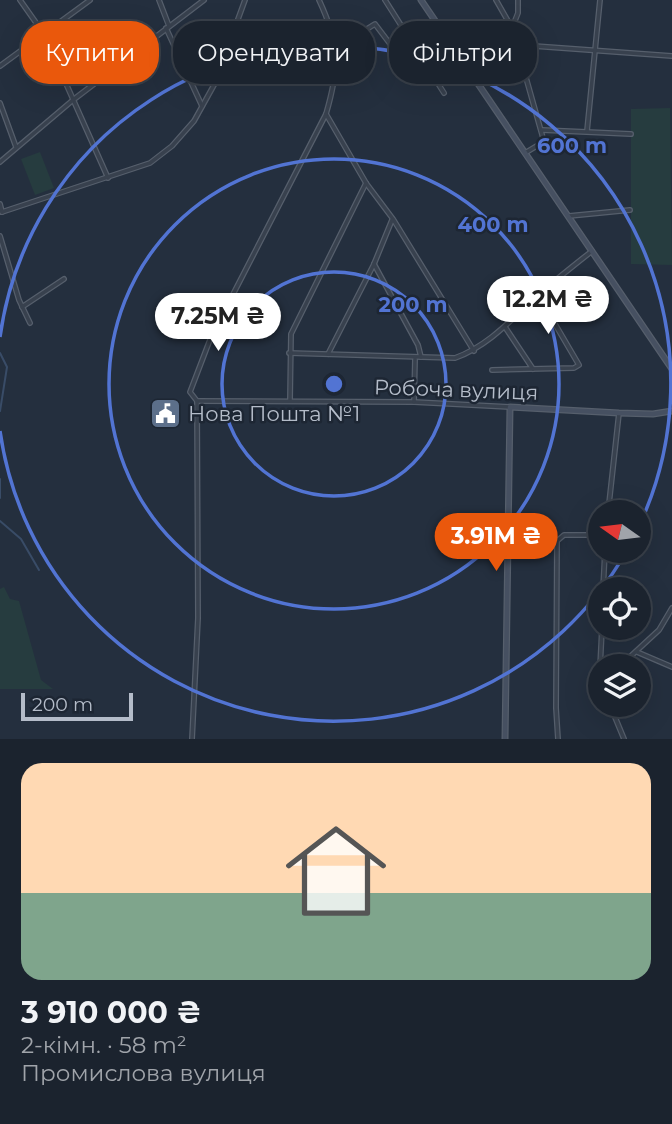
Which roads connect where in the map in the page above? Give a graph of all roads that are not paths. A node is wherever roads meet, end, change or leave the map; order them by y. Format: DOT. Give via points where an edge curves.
graph roads {
  1 [pos="20,0"];
  2 [pos="90,0"];
  3 [pos="159,0"];
  4 [pos="204,0"];
  5 [pos="245,0"];
  6 [pos="319,0"];
  7 [pos="384,0"];
  8 [pos="421,0"];
  9 [pos="496,0"];
  10 [pos="518,0"];
  11 [pos="600,0"];
  12 [pos="35,21"];
  13 [pos="62,21"];
  14 [pos="329,21"];
  15 [pos="508,21"];
  16 [pos="515,21"];
  17 [pos="375,24"];
  18 [pos="168,27"];
  19 [pos="389,42"];
  20 [pos="537,46"];
  21 [pos="596,50"];
  22 [pos="21,51"];
  23 [pos="672,56"];
  24 [pos="0,66"];
  25 [pos="66,84"];
  26 [pos="335,84"];
  27 [pos="528,84"];
  28 [pos="443,93"];
  29 [pos="73,100"];
  30 [pos="0,103"];
  31 [pos="203,107"];
  32 [pos="326,114"];
  33 [pos="542,130"];
  34 [pos="587,131"];
  35 [pos="631,134"];
  36 [pos="16,147"];
  37 [pos="525,153"];
  38 [pos="0,162"];
  39 [pos="108,178"];
  40 [pos="366,183"];
  41 [pos="0,204"];
  42 [pos="631,210"];
  43 [pos="1,215"];
  44 [pos="569,216"];
  45 [pos="393,219"];
  46 [pos="0,236"];
  47 [pos="592,251"];
  48 [pos="374,264"];
  49 [pos="64,279"];
  50 [pos="538,295"];
  51 [pos="22,307"];
  52 [pos="30,323"];
  53 [pos="505,327"];
  54 [pos="474,351"];
  55 [pos="289,353"];
  56 [pos="328,354"];
  57 [pos="418,357"];
  58 [pos="672,369"];
  59 [pos="492,370"];
  60 [pos="533,370"];
  61 [pos="290,400"];
  62 [pos="197,401"];
  63 [pos="414,402"];
  64 [pos="510,407"];
  65 [pos="672,411"];
  66 [pos="619,413"];
  67 [pos="609,500"];
  68 [pos="509,531"];
  69 [pos="588,535"];
  70 [pos="557,541"];
  71 [pos="672,608"];
  72 [pos="637,652"];
  73 [pos="635,654"];
  74 [pos="672,667"];
  75 [pos="615,717"];
  76 [pos="192,739"];
  77 [pos="505,739"];
  78 [pos="558,739"];
  79 [pos="624,739"];
  1 -- 12 [label="street"];
  2 -- 13 [label="street"];
  3 -- 18 [label="street"];
  4 -- 18 [label="street"];
  5 -- 31 [label="street"];
  6 -- 14 [label="street"];
  7 -- 28 [label="street"];
  8 -- 37 [label="street"];
  9 -- 15 [label="street"];
  10 -- 16 [label="street"];
  11 -- 21 [label="street"];
  17 -- 19 [label="street"];
  18 -- 29 [label="street"];
  18 -- 31 [label="street"];
  20 -- 21 [label="street"];
  21 -- 23 [label="street"];
  21 -- 34 [label="street"];
  22 -- 24 [label="street"];
  25 -- 29 [label="street"];
  26 -- 32 [label="street"];
  27 -- 33 [label="street"];
  29 -- 36 [label="street"];
  29 -- 39 [label="street"];
  30 -- 36 [label="street"];
  31 -- 39 [label="street" via="163,154"];
  32 -- 40 [label="street"];
  32 -- 62 [label="street" via="211,337 190,392"];
  33 -- 34 [label="street"];
  33 -- 37 [label="street" via="540,144"];
  34 -- 35 [label="street"];
  36 -- 38 [label="street"];
  37 -- 44 [label="street"];
  39 -- 43 [label="street"];
  40 -- 45 [label="street"];
  40 -- 55 [label="street" via="308,296 291,334"];
  41 -- 43 [label="street"];
  42 -- 44 [label="street"];
  44 -- 47 [label="street"];
  45 -- 48 [label="street"];
  45 -- 54 [label="street"];
  46 -- 51 [label="street"];
  47 -- 50 [label="street"];
  47 -- 58 [label="street"];
  48 -- 56 [label="street"];
  48 -- 57 [label="street" via="418,345"];
  49 -- 51 [label="street"];
  50 -- 53 [label="street"];
  50 -- 60 [label="street" via="579,365"];
  51 -- 52 [label="street"];
  53 -- 54 [label="street"];
  53 -- 60 [label="street"];
  54 -- 57 [label="street" via="455,358"];
  55 -- 56 [label="street"];
  55 -- 61 [label="street"];
  56 -- 57 [label="street"];
  57 -- 63 [label="street"];
  59 -- 60 [label="street"];
  61 -- 62 [label="street, Робоча вулиця"];
  61 -- 63 [label="street, Робоча вулиця"];
  62 -- 76 [label="street" via="198,618"];
  63 -- 64 [label="street, Робоча вулиця"];
  64 -- 66 [label="street, Робоча вулиця"];
  64 -- 68 [label="street"];
  65 -- 66 [label="street, Робоча вулиця"];
  66 -- 67 [label="street"];
  68 -- 70 [label="street"];
  68 -- 77 [label="street"];
  69 -- 70 [label="street" via="564,535"];
  70 -- 78 [label="street"];
  71 -- 72 [label="street" via="659,630"];
  72 -- 73 [label="street"];
  72 -- 74 [label="street"];
  75 -- 79 [label="street"];
}
